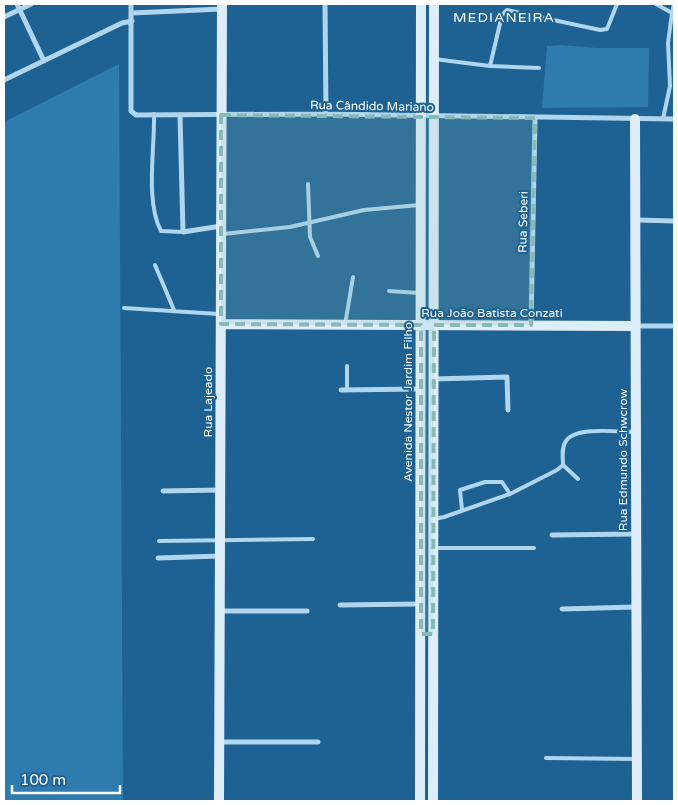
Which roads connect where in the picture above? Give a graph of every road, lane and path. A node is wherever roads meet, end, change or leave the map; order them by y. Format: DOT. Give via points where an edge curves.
graph roads {
  1 [pos="31,4"];
  2 [pos="131,4"];
  3 [pos="325,4"];
  4 [pos="421,4"];
  5 [pos="434,4"];
  6 [pos="617,4"];
  7 [pos="656,4"];
  8 [pos="674,4"];
  9 [pos="19,6"];
  10 [pos="222,6"];
  11 [pos="132,13"];
  12 [pos="672,13"];
  13 [pos="4,17"];
  14 [pos="132,21"];
  15 [pos="434,59"];
  16 [pos="44,61"];
  17 [pos="490,66"];
  18 [pos="539,68"];
  19 [pos="4,80"];
  20 [pos="154,114"];
  21 [pos="326,114"];
  22 [pos="180,115"];
  23 [pos="221,115"];
  24 [pos="421,117"];
  25 [pos="434,117"];
  26 [pos="535,118"];
  27 [pos="635,119"];
  28 [pos="663,119"];
  29 [pos="674,119"];
  30 [pos="308,184"];
  31 [pos="421,205"];
  32 [pos="636,220"];
  33 [pos="674,221"];
  34 [pos="310,222"];
  35 [pos="221,230"];
  36 [pos="183,232"];
  37 [pos="318,256"];
  38 [pos="155,265"];
  39 [pos="353,277"];
  40 [pos="389,291"];
  41 [pos="421,294"];
  42 [pos="124,308"];
  43 [pos="174,310"];
  44 [pos="221,319"];
  45 [pos="346,324"];
  46 [pos="421,325"];
  47 [pos="434,325"];
  48 [pos="532,325"];
  49 [pos="636,326"];
  50 [pos="674,326"];
  51 [pos="347,366"];
  52 [pos="434,380"];
  53 [pos="421,388"];
  54 [pos="344,390"];
  55 [pos="508,410"];
  56 [pos="421,430"];
  57 [pos="434,430"];
  58 [pos="636,432"];
  59 [pos="563,465"];
  60 [pos="578,479"];
  61 [pos="220,490"];
  62 [pos="163,491"];
  63 [pos="510,494"];
  64 [pos="462,510"];
  65 [pos="434,519"];
  66 [pos="636,534"];
  67 [pos="552,535"];
  68 [pos="313,539"];
  69 [pos="159,541"];
  70 [pos="220,541"];
  71 [pos="434,548"];
  72 [pos="534,548"];
  73 [pos="220,556"];
  74 [pos="158,558"];
  75 [pos="421,566"];
  76 [pos="434,566"];
  77 [pos="420,604"];
  78 [pos="340,605"];
  79 [pos="636,607"];
  80 [pos="562,609"];
  81 [pos="220,611"];
  82 [pos="307,611"];
  83 [pos="420,634"];
  84 [pos="433,634"];
  85 [pos="219,742"];
  86 [pos="318,742"];
  87 [pos="546,758"];
  88 [pos="636,759"];
  89 [pos="219,801"];
  90 [pos="420,801"];
  91 [pos="433,801"];
  92 [pos="637,801"];
  1 -- 9 [label="street"];
  2 -- 11 [label="street"];
  3 -- 21 [label="street"];
  4 -- 24 [label="street, Avenida Nestor Jardim Filho"];
  5 -- 15 [label="street, Avenida Nestor Jardim Filho"];
  6 -- 17 [label="lane" via="609,25 600,30 507,10 502,15"];
  7 -- 12 [label="lane"];
  8 -- 12 [label="lane"];
  9 -- 13 [label="street"];
  9 -- 16 [label="street"];
  10 -- 11 [label="street"];
  10 -- 23 [label="street, Rua Lajeado"];
  11 -- 14 [label="street"];
  12 -- 28 [label="lane" via="668,43 670,86"];
  14 -- 16 [label="street"];
  14 -- 20 [label="street, Rua Cândido Mariano" via="130,111 136,115"];
  15 -- 17 [label="lane"];
  15 -- 25 [label="street, Avenida Nestor Jardim Filho"];
  16 -- 19 [label="street"];
  17 -- 18 [label="lane"];
  20 -- 22 [label="street, Rua Cândido Mariano"];
  20 -- 36 [label="lane" via="153,197 157,220 161,231"];
  21 -- 23 [label="street, Rua Cândido Mariano"];
  21 -- 24 [label="street, Rua Cândido Mariano"];
  22 -- 23 [label="street, Rua Cândido Mariano"];
  22 -- 36 [label="street"];
  23 -- 35 [label="street, Rua Lajeado"];
  24 -- 25 [label="street, Rua Cândido Mariano"];
  24 -- 31 [label="street, Avenida Nestor Jardim Filho"];
  25 -- 26 [label="street, Rua Cândido Mariano"];
  25 -- 47 [label="street, Avenida Nestor Jardim Filho"];
  26 -- 27 [label="street, Rua Cândido Mariano"];
  26 -- 48 [label="street, Rua Seberi"];
  27 -- 28 [label="street, Rua Cândido Mariano"];
  27 -- 32 [label="street, Rua Edmundo Schwcrow"];
  28 -- 29 [label="street, Rua Cândido Mariano"];
  30 -- 34 [label="lane"];
  31 -- 34 [label="lane" via="364,210"];
  31 -- 41 [label="street, Avenida Nestor Jardim Filho"];
  32 -- 33 [label="street"];
  32 -- 49 [label="street, Rua Edmundo Schwcrow"];
  34 -- 35 [label="lane"];
  34 -- 37 [label="lane" via="310,237"];
  35 -- 36 [label="street"];
  35 -- 44 [label="street, Rua Lajeado"];
  38 -- 43 [label="lane"];
  39 -- 45 [label="lane"];
  40 -- 41 [label="lane"];
  41 -- 46 [label="street, Avenida Nestor Jardim Filho"];
  42 -- 43 [label="lane"];
  43 -- 44 [label="lane"];
  44 -- 45 [label="street, Rua João Batista Conzati"];
  44 -- 61 [label="street, Rua Lajeado"];
  45 -- 46 [label="street, Rua João Batista Conzati"];
  46 -- 47 [label="street, Rua João Batista Conzati"];
  46 -- 53 [label="street, Avenida Nestor Jardim Filho"];
  47 -- 48 [label="street, Rua João Batista Conzati"];
  47 -- 52 [label="street, Avenida Nestor Jardim Filho"];
  48 -- 49 [label="street, Rua João Batista Conzati"];
  49 -- 50 [label="street, Rua João Batista Conzati"];
  49 -- 58 [label="street, Rua Edmundo Schwcrow"];
  51 -- 54 [label="lane"];
  52 -- 55 [label="street" via="507,377"];
  52 -- 57 [label="street, Avenida Nestor Jardim Filho"];
  53 -- 54 [label="street"];
  53 -- 56 [label="street, Avenida Nestor Jardim Filho"];
  56 -- 57 [label="street"];
  56 -- 75 [label="street, Avenida Nestor Jardim Filho"];
  57 -- 65 [label="street, Avenida Nestor Jardim Filho"];
  58 -- 59 [label="lane" via="575,435 566,440 562,450"];
  58 -- 66 [label="street, Rua Edmundo Schwcrow"];
  59 -- 60 [label="lane"];
  59 -- 63 [label="lane" via="539,481"];
  61 -- 62 [label="street"];
  61 -- 70 [label="street, Rua Lajeado"];
  63 -- 64 [label="lane"];
  63 -- 64 [label="lane" via="502,482 486,482 460,490"];
  64 -- 65 [label="lane"];
  65 -- 71 [label="street, Avenida Nestor Jardim Filho"];
  66 -- 67 [label="street"];
  66 -- 79 [label="street, Rua Edmundo Schwcrow"];
  68 -- 70 [label="lane"];
  69 -- 70 [label="lane"];
  70 -- 73 [label="street, Rua Lajeado"];
  71 -- 72 [label="lane"];
  71 -- 76 [label="street, Avenida Nestor Jardim Filho"];
  73 -- 74 [label="street"];
  73 -- 81 [label="street, Rua Lajeado"];
  75 -- 76 [label="street"];
  75 -- 77 [label="street, Avenida Nestor Jardim Filho"];
  76 -- 84 [label="street, Avenida Nestor Jardim Filho"];
  77 -- 78 [label="street"];
  77 -- 83 [label="street, Avenida Nestor Jardim Filho"];
  79 -- 80 [label="street"];
  79 -- 88 [label="street, Rua Edmundo Schwcrow"];
  81 -- 82 [label="street"];
  81 -- 85 [label="street, Rua Lajeado"];
  83 -- 84 [label="street"];
  83 -- 90 [label="street, Avenida Nestor Jardim Filho"];
  84 -- 91 [label="street, Avenida Nestor Jardim Filho"];
  85 -- 86 [label="street"];
  85 -- 89 [label="street, Rua Lajeado"];
  87 -- 88 [label="lane"];
  88 -- 92 [label="street, Rua Edmundo Schwcrow"];
}
